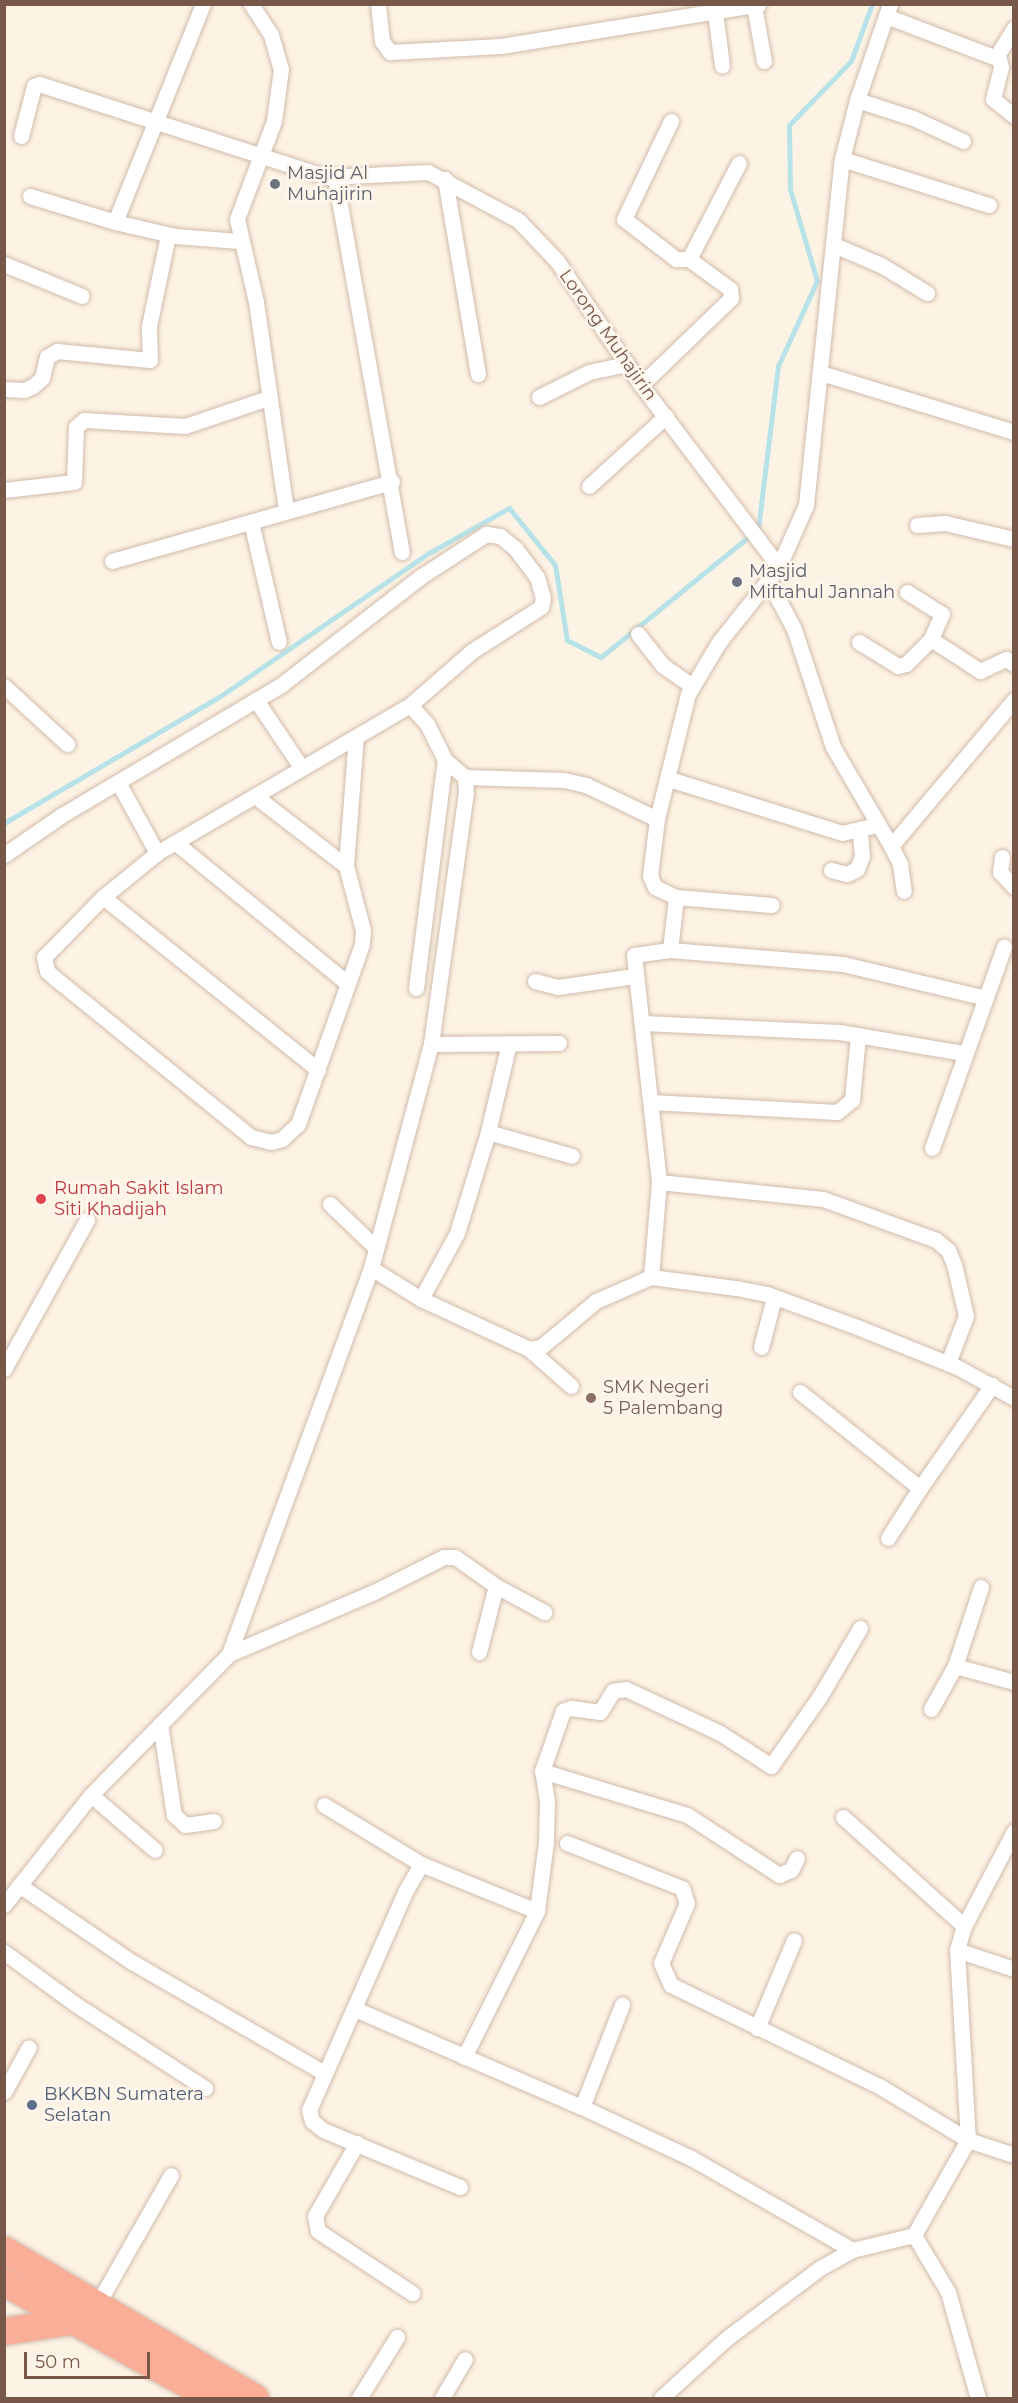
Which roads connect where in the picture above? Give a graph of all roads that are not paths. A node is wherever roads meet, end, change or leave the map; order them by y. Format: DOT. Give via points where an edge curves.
graph roads {
  1 [pos="203,4"];
  2 [pos="251,4"];
  3 [pos="378,4"];
  4 [pos="756,5"];
  5 [pos="713,10"];
  6 [pos="888,10"];
  7 [pos="1014,28"];
  8 [pos="996,57"];
  9 [pos="764,61"];
  10 [pos="722,66"];
  11 [pos="857,100"];
  12 [pos="1014,116"];
  13 [pos="158,121"];
  14 [pos="671,121"];
  15 [pos="21,136"];
  16 [pos="963,141"];
  17 [pos="259,157"];
  18 [pos="842,159"];
  19 [pos="739,163"];
  20 [pos="335,177"];
  21 [pos="444,179"];
  22 [pos="30,196"];
  23 [pos="989,205"];
  24 [pos="115,222"];
  25 [pos="168,235"];
  26 [pos="239,241"];
  27 [pos="834,245"];
  28 [pos="689,259"];
  29 [pos="4,264"];
  30 [pos="927,293"];
  31 [pos="82,296"];
  32 [pos="627,364"];
  33 [pos="821,373"];
  34 [pos="478,374"];
  35 [pos="641,385"];
  36 [pos="4,389"];
  37 [pos="539,397"];
  38 [pos="268,398"];
  39 [pos="666,416"];
  40 [pos="1014,432"];
  41 [pos="392,482"];
  42 [pos="589,486"];
  43 [pos="4,490"];
  44 [pos="286,511"];
  45 [pos="251,522"];
  46 [pos="917,525"];
  47 [pos="1014,539"];
  48 [pos="402,552"];
  49 [pos="112,561"];
  50 [pos="779,567"];
  51 [pos="769,582"];
  52 [pos="907,592"];
  53 [pos="638,634"];
  54 [pos="931,639"];
  55 [pos="279,642"];
  56 [pos="860,642"];
  57 [pos="1014,664"];
  58 [pos="4,686"];
  59 [pos="692,686"];
  60 [pos="256,700"];
  61 [pos="1014,700"];
  62 [pos="410,705"];
  63 [pos="356,737"];
  64 [pos="67,744"];
  65 [pos="445,760"];
  66 [pos="301,767"];
  67 [pos="465,777"];
  68 [pos="669,779"];
  69 [pos="119,784"];
  70 [pos="255,796"];
  71 [pos="657,819"];
  72 [pos="878,825"];
  73 [pos="860,831"];
  74 [pos="176,843"];
  75 [pos="891,846"];
  76 [pos="157,853"];
  77 [pos="4,855"];
  78 [pos="1002,857"];
  79 [pos="346,866"];
  80 [pos="831,870"];
  81 [pos="1014,888"];
  82 [pos="904,891"];
  83 [pos="103,897"];
  84 [pos="676,897"];
  85 [pos="772,905"];
  86 [pos="426,920"];
  87 [pos="448,925"];
  88 [pos="1004,947"];
  89 [pos="670,950"];
  90 [pos="634,976"];
  91 [pos="535,981"];
  92 [pos="348,984"];
  93 [pos="416,988"];
  94 [pos="986,998"];
  95 [pos="643,1023"];
  96 [pos="858,1035"];
  97 [pos="559,1042"];
  98 [pos="509,1043"];
  99 [pos="431,1044"];
  100 [pos="963,1053"];
  101 [pos="318,1070"];
  102 [pos="651,1102"];
  103 [pos="488,1132"];
  104 [pos="932,1148"];
  105 [pos="572,1156"];
  106 [pos="659,1182"];
  107 [pos="330,1204"];
  108 [pos="87,1220"];
  109 [pos="376,1248"];
  110 [pos="371,1268"];
  111 [pos="651,1277"];
  112 [pos="774,1298"];
  113 [pos="421,1299"];
  114 [pos="761,1347"];
  115 [pos="529,1349"];
  116 [pos="948,1363"];
  117 [pos="4,1369"];
  118 [pos="992,1385"];
  119 [pos="571,1386"];
  120 [pos="800,1392"];
  121 [pos="1014,1398"];
  122 [pos="920,1488"];
  123 [pos="888,1538"];
  124 [pos="496,1586"];
  125 [pos="981,1587"];
  126 [pos="544,1612"];
  127 [pos="860,1628"];
  128 [pos="479,1652"];
  129 [pos="229,1654"];
  130 [pos="955,1666"];
  131 [pos="1014,1682"];
  132 [pos="931,1709"];
  133 [pos="160,1724"];
  134 [pos="542,1772"];
  135 [pos="92,1795"];
  136 [pos="324,1805"];
  137 [pos="843,1817"];
  138 [pos="214,1821"];
  139 [pos="1014,1831"];
  140 [pos="567,1843"];
  141 [pos="155,1850"];
  142 [pos="797,1858"];
  143 [pos="421,1864"];
  144 [pos="19,1885"];
  145 [pos="4,1905"];
  146 [pos="537,1911"];
  147 [pos="964,1926"];
  148 [pos="794,1940"];
  149 [pos="957,1950"];
  150 [pos="4,1952"];
  151 [pos="1014,1970"];
  152 [pos="622,2005"];
  153 [pos="355,2009"];
  154 [pos="757,2028"];
  155 [pos="29,2048"];
  156 [pos="464,2056"];
  157 [pos="324,2073"];
  158 [pos="205,2088"];
  159 [pos="4,2092"];
  160 [pos="582,2107"];
  161 [pos="968,2140"];
  162 [pos="357,2143"];
  163 [pos="1014,2155"];
  164 [pos="171,2175"];
  165 [pos="460,2187"];
  166 [pos="914,2235"];
  167 [pos="4,2250"];
  168 [pos="852,2250"];
  169 [pos="4,2282"];
  170 [pos="412,2293"];
  171 [pos="98,2303"];
  172 [pos="70,2321"];
  173 [pos="4,2331"];
  174 [pos="398,2337"];
  175 [pos="465,2359"];
  176 [pos="212,2398"];
  177 [pos="255,2398"];
  178 [pos="359,2398"];
  179 [pos="442,2398"];
  180 [pos="661,2398"];
  181 [pos="978,2398"];
  1 -- 13 [label="street"];
  2 -- 17 [label="street" via="271,35 281,69 274,120"];
  3 -- 5 [label="street" via="382,41 390,52 501,46"];
  4 -- 5 [label="street"];
  4 -- 9 [label="street"];
  5 -- 10 [label="street"];
  6 -- 8 [label="street"];
  6 -- 11 [label="street"];
  7 -- 8 [label="street"];
  8 -- 12 [label="street" via="1001,67 993,99"];
  11 -- 16 [label="street" via="913,118"];
  11 -- 18 [label="street"];
  13 -- 15 [label="street, Lorong Muhajirin" via="37,84"];
  13 -- 17 [label="street, Lorong Muhajirin"];
  13 -- 24 [label="street"];
  14 -- 28 [label="street" via="624,219 676,259"];
  17 -- 20 [label="street, Lorong Muhajirin"];
  17 -- 26 [label="street" via="239,206"];
  18 -- 23 [label="street"];
  18 -- 27 [label="street"];
  19 -- 28 [label="street"];
  20 -- 21 [label="street, Lorong Muhajirin" via="428,172"];
  20 -- 41 [label="street"];
  21 -- 32 [label="street, Lorong Muhajirin" via="518,220 557,261"];
  21 -- 34 [label="street"];
  22 -- 24 [label="street"];
  24 -- 25 [label="street"];
  25 -- 26 [label="street"];
  25 -- 36 [label="street" via="149,326 150,360 57,351 47,357 42,378 33,386 24,390"];
  26 -- 38 [label="street" via="256,302"];
  27 -- 30 [label="street" via="881,265"];
  27 -- 33 [label="street"];
  28 -- 35 [label="street" via="730,289 731,298"];
  29 -- 31 [label="street"];
  32 -- 35 [label="street, Lorong Muhajirin"];
  32 -- 37 [label="street" via="596,370"];
  33 -- 40 [label="street"];
  33 -- 50 [label="street" via="806,505"];
  35 -- 39 [label="street, Lorong Muhajirin"];
  38 -- 43 [label="street" via="185,426 84,420 76,427 74,482"];
  38 -- 44 [label="street"];
  39 -- 42 [label="street"];
  39 -- 50 [label="street, Lorong Muhajirin"];
  41 -- 44 [label="street"];
  41 -- 48 [label="street"];
  44 -- 45 [label="street"];
  45 -- 49 [label="street"];
  45 -- 55 [label="street"];
  46 -- 47 [label="street" via="945,523"];
  50 -- 51 [label="street"];
  51 -- 59 [label="street" via="719,642"];
  51 -- 72 [label="street" via="794,629 833,747"];
  52 -- 54 [label="street" via="942,614"];
  53 -- 59 [label="street" via="662,665"];
  54 -- 56 [label="street" via="906,664 898,666"];
  54 -- 57 [label="street" via="980,671 1004,660"];
  58 -- 64 [label="street"];
  59 -- 68 [label="street"];
  60 -- 62 [label="street" via="420,577 486,534 500,536 515,548 537,577 543,598 540,606 472,651"];
  60 -- 66 [label="street"];
  60 -- 69 [label="street"];
  61 -- 75 [label="street"];
  62 -- 63 [label="street"];
  62 -- 65 [label="street" via="427,724"];
  63 -- 66 [label="street"];
  63 -- 79 [label="street"];
  65 -- 67 [label="street"];
  65 -- 86 [label="street"];
  66 -- 70 [label="street"];
  67 -- 71 [label="street" via="564,780 586,785"];
  67 -- 87 [label="street"];
  68 -- 71 [label="street"];
  68 -- 73 [label="street" via="842,833"];
  69 -- 76 [label="street"];
  69 -- 77 [label="street" via="62,815"];
  70 -- 74 [label="street"];
  70 -- 79 [label="street"];
  71 -- 84 [label="street" via="650,876 655,887"];
  72 -- 73 [label="street"];
  72 -- 75 [label="street"];
  73 -- 80 [label="street" via="862,855 856,869 847,874"];
  74 -- 76 [label="street"];
  74 -- 92 [label="street"];
  75 -- 82 [label="street" via="900,864"];
  76 -- 83 [label="street"];
  78 -- 81 [label="street" via="1000,872"];
  79 -- 92 [label="street" via="363,930 363,944"];
  83 -- 101 [label="street"];
  83 -- 101 [label="street" via="44,957 47,971 251,1137 271,1142 290,1134 298,1124"];
  84 -- 85 [label="street"];
  84 -- 89 [label="street"];
  86 -- 87 [label="street"];
  86 -- 93 [label="street"];
  87 -- 99 [label="street"];
  88 -- 94 [label="street"];
  89 -- 90 [label="street" via="636,953"];
  89 -- 94 [label="street" via="843,964"];
  90 -- 91 [label="street" via="558,987"];
  90 -- 95 [label="street"];
  92 -- 101 [label="street"];
  94 -- 100 [label="street"];
  95 -- 96 [label="street"];
  95 -- 102 [label="street"];
  96 -- 100 [label="street"];
  96 -- 102 [label="street" via="852,1100 837,1112"];
  97 -- 98 [label="street"];
  98 -- 99 [label="street"];
  98 -- 103 [label="street"];
  99 -- 109 [label="street"];
  100 -- 104 [label="street"];
  102 -- 106 [label="street"];
  103 -- 105 [label="street"];
  103 -- 113 [label="street" via="457,1233"];
  106 -- 111 [label="street"];
  106 -- 116 [label="street" via="824,1199 936,1240 948,1250 954,1264 966,1316"];
  107 -- 109 [label="street"];
  108 -- 117 [label="street"];
  109 -- 110 [label="street"];
  110 -- 113 [label="street"];
  110 -- 129 [label="street"];
  111 -- 112 [label="street" via="736,1288"];
  111 -- 115 [label="street" via="596,1301 542,1347"];
  112 -- 114 [label="street"];
  112 -- 116 [label="street"];
  113 -- 115 [label="street"];
  115 -- 119 [label="street"];
  116 -- 118 [label="street"];
  118 -- 121 [label="street"];
  118 -- 122 [label="street"];
  120 -- 122 [label="street"];
  122 -- 123 [label="street"];
  124 -- 126 [label="street"];
  124 -- 128 [label="street"];
  124 -- 129 [label="street" via="455,1557 444,1557 374,1593"];
  125 -- 130 [label="street"];
  127 -- 134 [label="street" via="820,1696 771,1766 711,1728 622,1688 613,1691 600,1712 571,1708 563,1711"];
  129 -- 133 [label="street"];
  130 -- 131 [label="street"];
  130 -- 132 [label="street"];
  133 -- 135 [label="street"];
  133 -- 138 [label="street" via="174,1815 185,1825"];
  134 -- 142 [label="street" via="687,1815 779,1875 791,1870"];
  134 -- 146 [label="street" via="547,1802 546,1842"];
  135 -- 141 [label="street"];
  135 -- 144 [label="street"];
  136 -- 143 [label="street"];
  137 -- 147 [label="street"];
  139 -- 147 [label="street"];
  140 -- 154 [label="street" via="682,1888 687,1903 661,1963 664,1975 676,1988"];
  143 -- 146 [label="street"];
  143 -- 153 [label="street"];
  144 -- 145 [label="street"];
  144 -- 157 [label="street" via="132,1962"];
  146 -- 156 [label="street"];
  147 -- 149 [label="street"];
  148 -- 154 [label="street"];
  149 -- 151 [label="street"];
  149 -- 161 [label="street"];
  150 -- 158 [label="street" via="75,2004"];
  152 -- 160 [label="street"];
  153 -- 156 [label="street"];
  153 -- 157 [label="street"];
  154 -- 161 [label="street" via="879,2086"];
  155 -- 159 [label="street"];
  156 -- 160 [label="street"];
  157 -- 162 [label="street" via="309,2110 312,2121"];
  160 -- 168 [label="street" via="691,2158"];
  161 -- 163 [label="street"];
  161 -- 166 [label="street"];
  162 -- 165 [label="street"];
  162 -- 170 [label="street" via="315,2216 318,2231"];
  164 -- 171 [label="street"];
  166 -- 168 [label="street"];
  166 -- 181 [label="street" via="948,2292"];
  167 -- 171 [label="highway"];
  168 -- 180 [label="street" via="820,2268 727,2338"];
  169 -- 172 [label="highway"];
  171 -- 177 [label="highway"];
  172 -- 173 [label="highway"];
  172 -- 176 [label="highway"];
  174 -- 178 [label="street"];
  175 -- 179 [label="street"];
}
